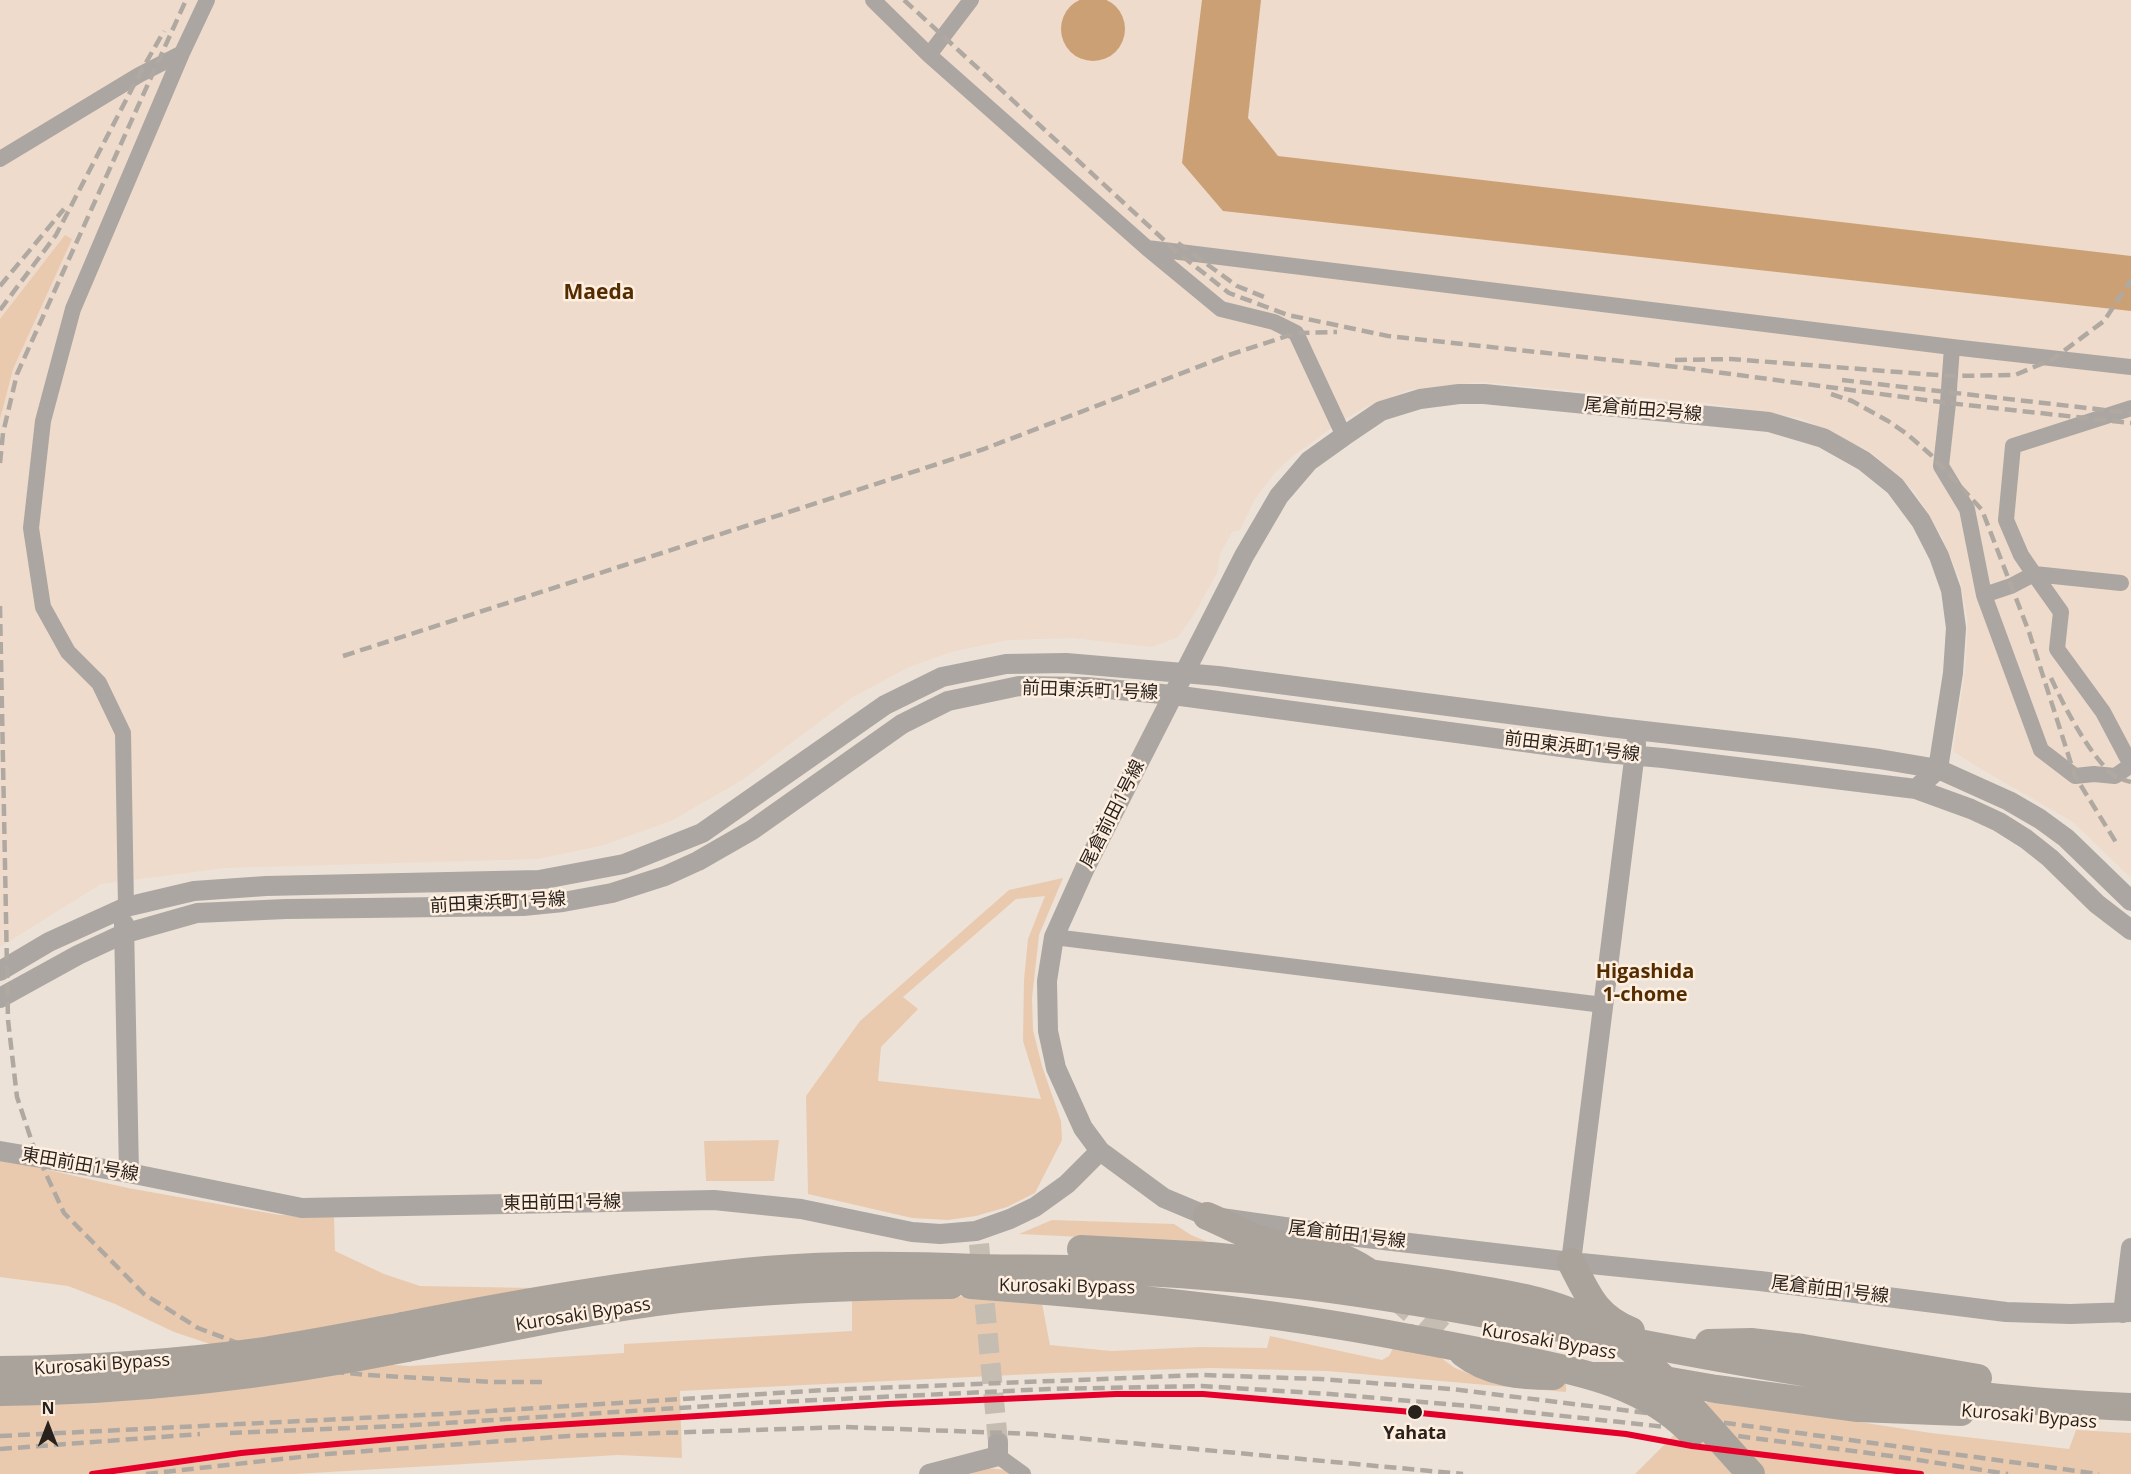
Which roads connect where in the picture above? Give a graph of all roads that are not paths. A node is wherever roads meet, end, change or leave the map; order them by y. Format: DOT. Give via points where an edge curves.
graph roads {
  1 [pos="207,0"];
  2 [pos="873,0"];
  3 [pos="971,0"];
  4 [pos="182,53"];
  5 [pos="929,55"];
  6 [pos="0,159"];
  7 [pos="1147,248"];
  8 [pos="1952,347"];
  9 [pos="2131,367"];
  10 [pos="2131,408"];
  11 [pos="1344,436"];
  12 [pos="2034,574"];
  13 [pos="2121,583"];
  14 [pos="1984,595"];
  15 [pos="1186,674"];
  16 [pos="1173,694"];
  17 [pos="1638,729"];
  18 [pos="1635,755"];
  19 [pos="2131,765"];
  20 [pos="1938,769"];
  21 [pos="1916,789"];
  22 [pos="2131,902"];
  23 [pos="126,907"];
  24 [pos="2131,930"];
  25 [pos="123,934"];
  26 [pos="1054,938"];
  27 [pos="0,971"];
  28 [pos="0,998"];
  29 [pos="1603,1005"];
  30 [pos="1100,1151"];
  31 [pos="0,1152"];
  32 [pos="129,1173"];
  33 [pos="1207,1216"];
  34 [pos="2131,1248"];
  35 [pos="1571,1262"];
  36 [pos="768,1270"];
  37 [pos="1378,1279"];
  38 [pos="967,1284"];
  39 [pos="2127,1312"];
  40 [pos="1440,1334"];
  41 [pos="405,1337"];
  42 [pos="0,1370"];
  43 [pos="0,1392"];
  44 [pos="2131,1402"];
  45 [pos="2131,1407"];
  46 [pos="1961,1412"];
  47 [pos="2131,1425"];
  48 [pos="998,1449"];
  49 [pos="929,1474"];
  50 [pos="1023,1474"];
  51 [pos="1730,1474"];
  52 [pos="1751,1474"];
  1 -- 4 [label="street"];
  2 -- 5 [label="street"];
  3 -- 5 [label="street"];
  4 -- 6 [label="street"];
  4 -- 23 [label="street" via="73,309 43,421 30,528 43,607 68,652 99,683 123,733"];
  5 -- 7 [label="street"];
  7 -- 8 [label="street"];
  7 -- 11 [label="street" via="1221,309 1274,322 1296,333"];
  8 -- 9 [label="street"];
  8 -- 14 [label="street" via="1941,466 1967,509"];
  10 -- 12 [label="street" via="2013,446 2006,520"];
  11 -- 15 [label="street, 尾倉前田2号線" via="1309,461 1279,496 1196,648"];
  11 -- 20 [label="street, 尾倉前田2号線" via="1382,411 1410,402 1484,394 1769,422 1823,438 1864,461 1895,486 1921,521 1951,590 1956,628 1953,673"];
  12 -- 13 [label="street"];
  12 -- 14 [label="street"];
  12 -- 19 [label="street" via="2061,612 2057,649 2103,712"];
  14 -- 19 [label="street" via="2041,750 2075,776 2115,776"];
  15 -- 16 [label="street, 尾倉前田1号線"];
  15 -- 17 [label="street, 前田東浜町1号線"];
  15 -- 23 [label="street, 前田東浜町1号線" via="1066,663 1006,664 942,677 885,705 702,833 624,864 539,880 194,891"];
  16 -- 18 [label="street, 前田東浜町1号線"];
  16 -- 25 [label="street, 前田東浜町1号線" via="1019,686 948,701 902,724 752,830 698,861 612,893 523,906 197,913"];
  16 -- 26 [label="street, 尾倉前田1号線"];
  17 -- 18 [label="street"];
  17 -- 20 [label="street, 前田東浜町1号線"];
  18 -- 21 [label="street, 前田東浜町1号線"];
  18 -- 29 [label="street"];
  20 -- 21 [label="street"];
  20 -- 22 [label="street, 前田東浜町1号線" via="2040,819 2066,838"];
  21 -- 24 [label="street, 前田東浜町1号線" via="1971,809 2026,839"];
  23 -- 25 [label="street"];
  23 -- 27 [label="street, 前田東浜町1号線" via="49,942"];
  25 -- 28 [label="street, 前田東浜町1号線"];
  25 -- 32 [label="street"];
  26 -- 29 [label="street"];
  26 -- 30 [label="street, 尾倉前田1号線" via="1047,993 1048,1030 1056,1068 1083,1128"];
  29 -- 35 [label="street"];
  30 -- 32 [label="street, 東田前田1号線" via="1067,1184 1035,1207 978,1238 912,1232 801,1209 714,1200 302,1208"];
  30 -- 33 [label="street, 尾倉前田1号線" via="1164,1198"];
  31 -- 32 [label="street, 東田前田1号線"];
  33 -- 35 [label="street, 尾倉前田1号線"];
  33 -- 37 [label="highway" via="1260,1239 1326,1251"];
  34 -- 39 [label="street"];
  35 -- 39 [label="street, 尾倉前田1号線" via="2006,1312"];
  35 -- 44 [label="highway" via="1595,1307 1616,1324 1643,1336 1803,1348"];
  36 -- 41 [label="highway, Kurosaki Bypass" via="587,1292"];
  36 -- 45 [label="highway, Kurosaki Bypass" via="857,1265 1072,1269 1291,1284 1472,1311 1862,1382 2013,1400"];
  36 -- 52 [label="highway, bridge" via="856,1259 1028,1249 1136,1251 1310,1266 1479,1289 1546,1304 1602,1328 1652,1368"];
  38 -- 41 [label="highway, Kurosaki Bypass" via="768,1291"];
  38 -- 46 [label="highway, Kurosaki Bypass" via="1177,1290 1292,1301 1390,1314 1790,1386"];
  38 -- 51 [label="highway, bridge" via="1192,1305 1409,1338 1575,1370 1643,1396 1677,1418"];
  40 -- 46 [label="highway" via="1473,1361 1505,1372 1623,1376 1858,1408"];
  41 -- 42 [label="highway, Kurosaki Bypass, bridge" via="123,1365"];
  41 -- 43 [label="highway, Kurosaki Bypass, bridge" via="334,1362 193,1382"];
  46 -- 47 [label="highway, Kurosaki Bypass"];
  48 -- 49 [label="street"];
  48 -- 50 [label="street"];
}
